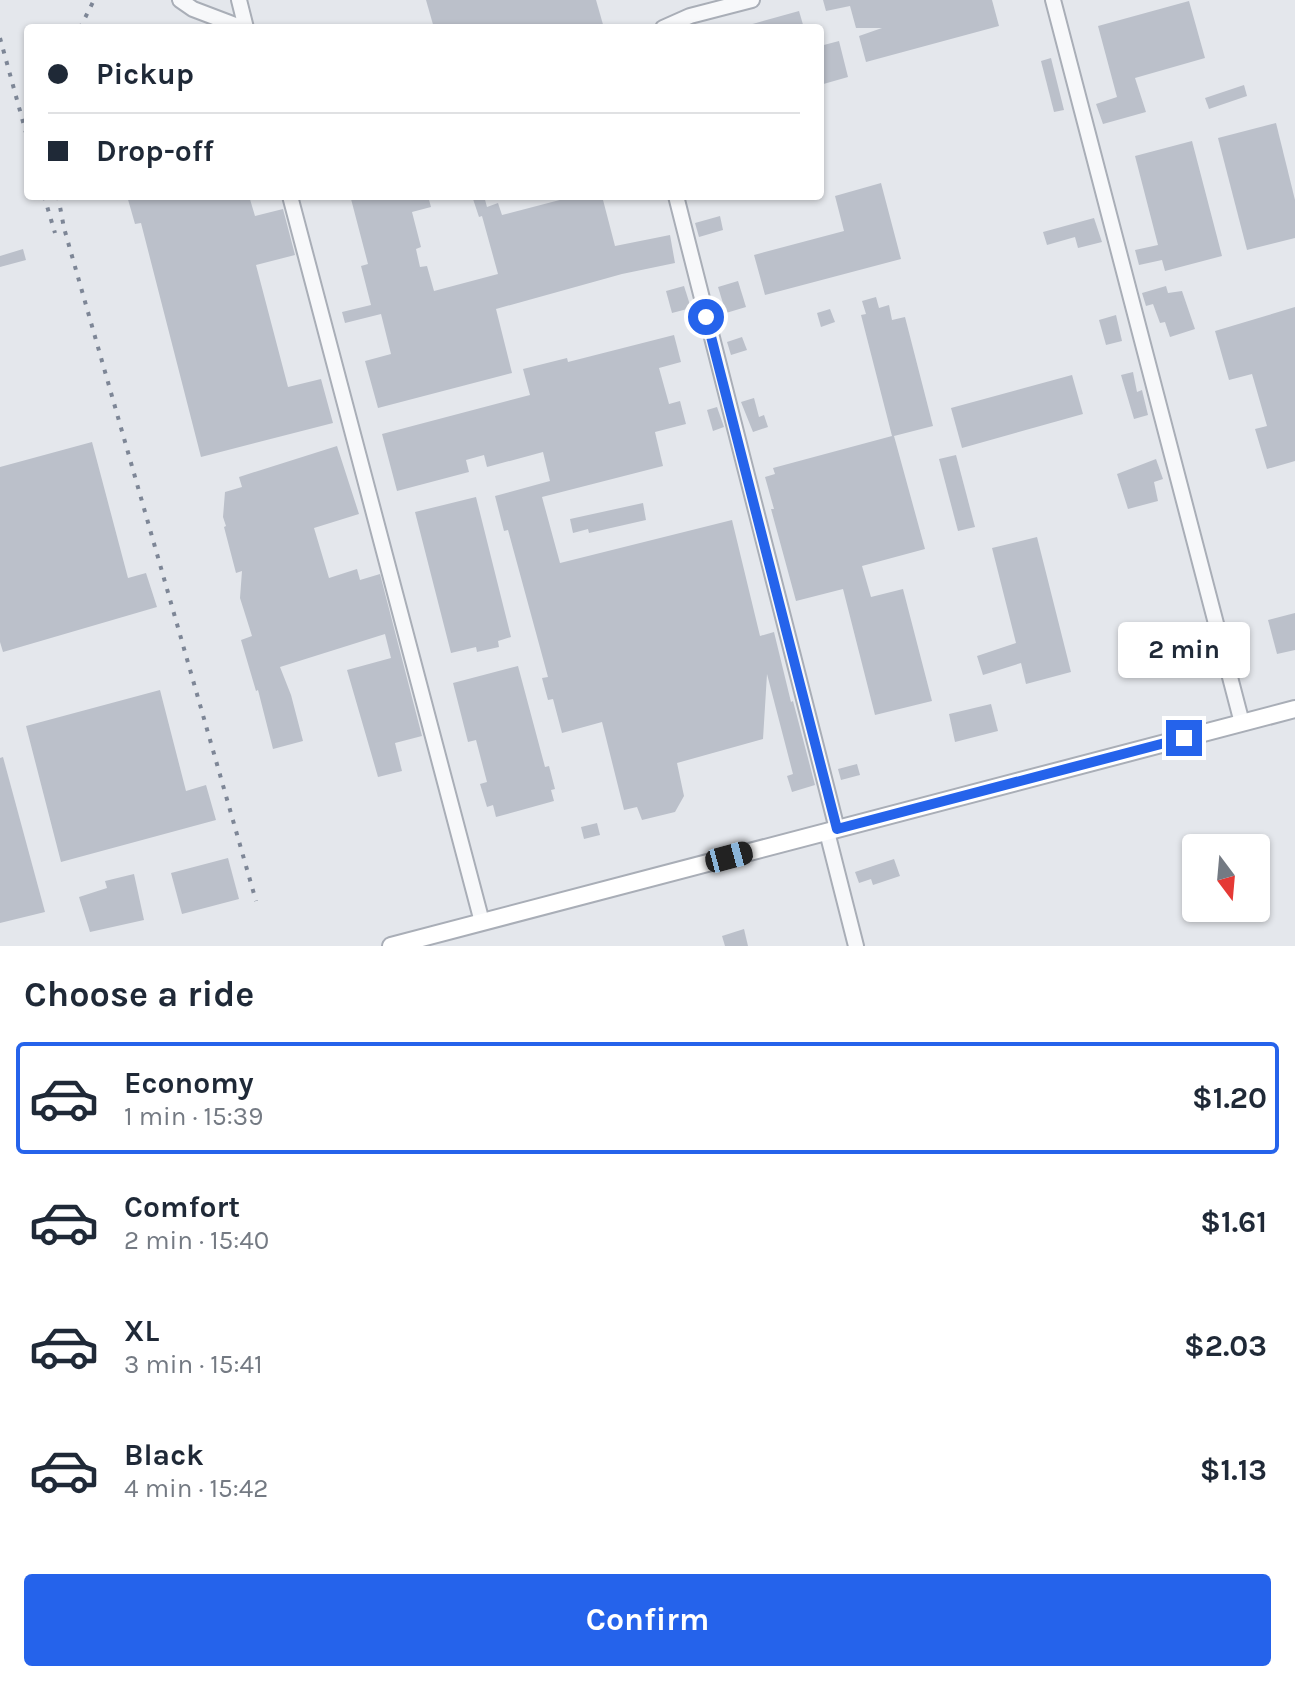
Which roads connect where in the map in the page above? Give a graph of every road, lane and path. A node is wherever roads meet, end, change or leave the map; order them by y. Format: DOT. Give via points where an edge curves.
graph roads {
  1 [pos="180,0"];
  2 [pos="239,0"];
  3 [pos="752,0"];
  4 [pos="1053,0"];
  5 [pos="233,24"];
  6 [pos="243,24"];
  7 [pos="672,24"];
  8 [pos="291,200"];
  9 [pos="677,200"];
  10 [pos="1295,709"];
  11 [pos="1242,723"];
  12 [pos="832,830"];
  13 [pos="482,922"];
  14 [pos="391,946"];
  15 [pos="856,946"];
  1 -- 5 [label="street"];
  2 -- 6 [label="street"];
  3 -- 7 [label="street"];
  4 -- 11 [label="street"];
  8 -- 13 [label="street"];
  9 -- 12 [label="street"];
  10 -- 11 [label="main road"];
  11 -- 12 [label="main road"];
  12 -- 13 [label="main road"];
  12 -- 15 [label="street"];
  13 -- 14 [label="main road"];
}
